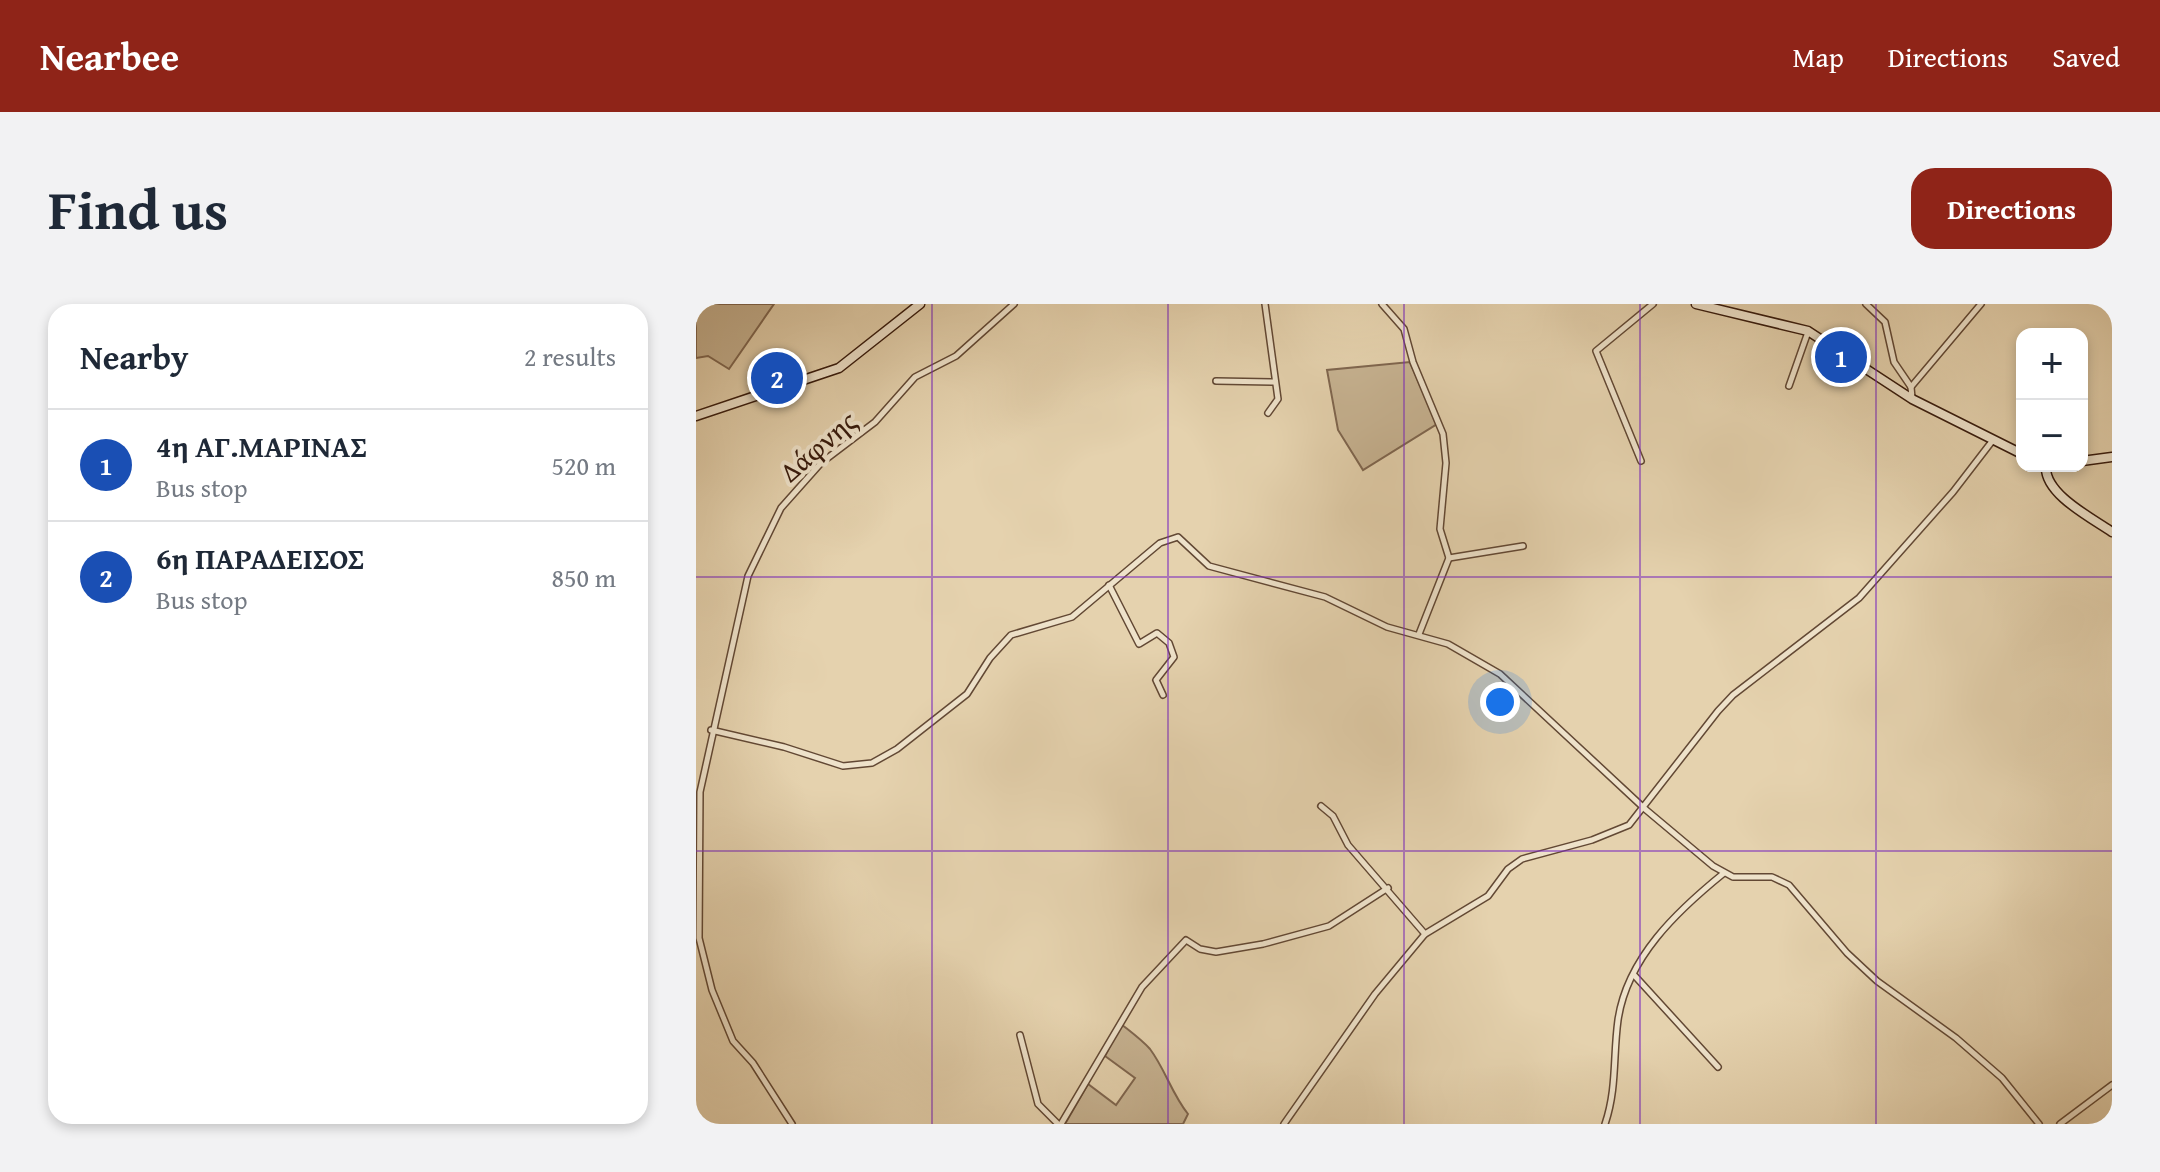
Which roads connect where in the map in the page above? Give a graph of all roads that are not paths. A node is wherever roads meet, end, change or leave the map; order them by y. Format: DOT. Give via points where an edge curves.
graph roads {
  1 [pos="920,304"];
  2 [pos="1014,304"];
  3 [pos="1265,304"];
  4 [pos="1382,304"];
  5 [pos="1653,304"];
  6 [pos="1696,304"];
  7 [pos="1866,304"];
  8 [pos="1981,304"];
  9 [pos="1808,331"];
  10 [pos="1216,381"];
  11 [pos="1275,382"];
  12 [pos="1789,386"];
  13 [pos="1911,387"];
  14 [pos="1912,399"];
  15 [pos="1268,413"];
  16 [pos="696,416"];
  17 [pos="1993,440"];
  18 [pos="2016,451"];
  19 [pos="2112,457"];
  20 [pos="2088,460"];
  21 [pos="1641,461"];
  22 [pos="2046,472"];
  23 [pos="2112,532"];
  24 [pos="1523,546"];
  25 [pos="1449,558"];
  26 [pos="1109,585"];
  27 [pos="1419,634"];
  28 [pos="1163,695"];
  29 [pos="711,730"];
  30 [pos="1321,806"];
  31 [pos="1645,809"];
  32 [pos="1724,873"];
  33 [pos="1388,888"];
  34 [pos="1425,934"];
  35 [pos="1634,975"];
  36 [pos="1020,1035"];
  37 [pos="1718,1067"];
  38 [pos="2112,1085"];
  39 [pos="792,1124"];
  40 [pos="1060,1124"];
  41 [pos="1284,1124"];
  42 [pos="1605,1124"];
  43 [pos="2039,1124"];
  44 [pos="2060,1124"];
  1 -- 16 [label="main road" via="839,368"];
  2 -- 29 [label="street, Δάφνης" via="956,356 915,377 875,422 821,463 781,508 748,577"];
  3 -- 11 [label="street"];
  4 -- 25 [label="street" via="1404,329 1441,422 1446,463 1440,529"];
  5 -- 21 [label="street" via="1596,351"];
  6 -- 9 [label="main road"];
  7 -- 13 [label="street" via="1885,322 1894,362"];
  8 -- 13 [label="street"];
  9 -- 12 [label="street"];
  9 -- 14 [label="main road"];
  10 -- 11 [label="street"];
  11 -- 15 [label="street" via="1278,399"];
  13 -- 14 [label="street"];
  14 -- 17 [label="main road"];
  17 -- 18 [label="main road"];
  17 -- 31 [label="street" via="1859,598 1725,703"];
  19 -- 20 [label="main road"];
  22 -- 23 [label="main road" via="2063,496"];
  24 -- 25 [label="street"];
  25 -- 27 [label="street"];
  26 -- 27 [label="street" via="1160,543 1178,537 1209,566 1325,597 1387,627"];
  26 -- 28 [label="street" via="1139,644 1157,633 1169,643 1174,657 1156,680"];
  26 -- 29 [label="street" via="1072,617 1011,635 967,694 872,763 843,766"];
  27 -- 31 [label="street" via="1500,674"];
  29 -- 39 [label="street, Δάφνης" via="697,821 703,960 733,1041"];
  30 -- 33 [label="street"];
  31 -- 32 [label="street"];
  31 -- 34 [label="street" via="1617,830 1522,859 1488,896"];
  32 -- 35 [label="street" via="1649,945"];
  32 -- 43 [label="street" via="1772,877 1789,885 1847,953 1992,1069"];
  33 -- 34 [label="street"];
  33 -- 40 [label="street" via="1329,926 1263,944 1216,952 1186,940 1142,987"];
  34 -- 41 [label="street" via="1375,994"];
  35 -- 37 [label="street"];
  35 -- 42 [label="street" via="1619,1016 1615,1084"];
  36 -- 40 [label="street" via="1038,1104"];
  38 -- 44 [label="street"];
}
